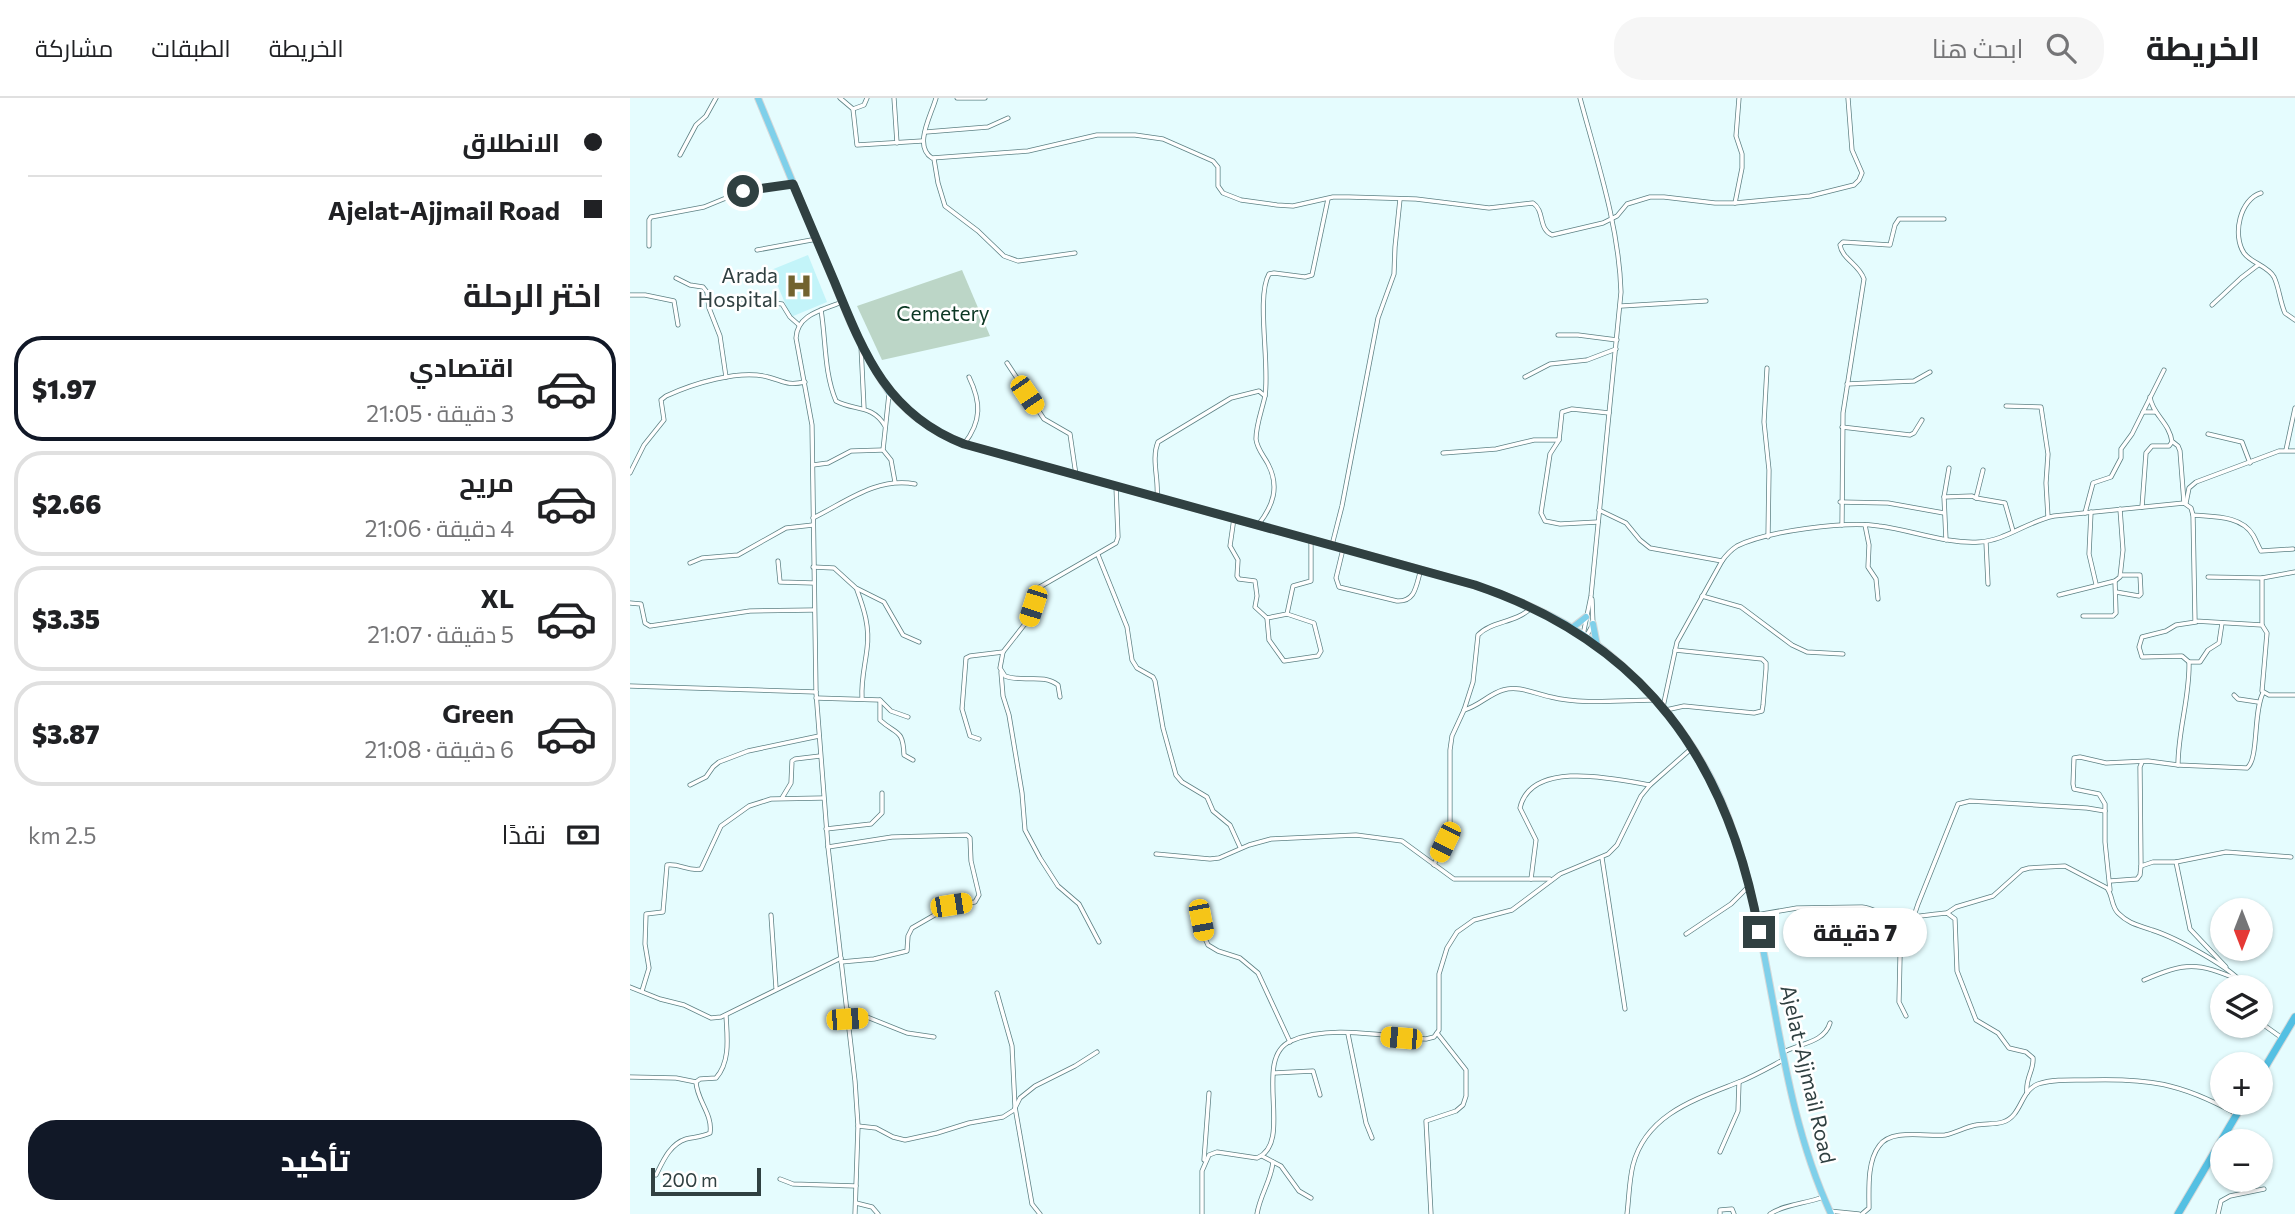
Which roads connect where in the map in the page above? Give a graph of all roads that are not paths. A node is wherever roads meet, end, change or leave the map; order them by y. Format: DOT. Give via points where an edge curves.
graph roads {
  1 [pos="716,98"];
  2 [pos="758,98"];
  3 [pos="840,98"];
  4 [pos="867,98"];
  5 [pos="894,98"];
  6 [pos="936,98"];
  7 [pos="957,98"];
  8 [pos="985,98"];
  9 [pos="1580,98"];
  10 [pos="1739,98"];
  11 [pos="1848,98"];
  12 [pos="853,109"];
  13 [pos="1008,118"];
  14 [pos="926,132"];
  15 [pos="922,141"];
  16 [pos="897,143"];
  17 [pos="680,155"];
  18 [pos="934,159"];
  19 [pos="793,184"];
  20 [pos="2261,193"];
  21 [pos="1328,199"];
  22 [pos="1400,199"];
  23 [pos="1735,203"];
  24 [pos="1612,218"];
  25 [pos="1944,219"];
  26 [pos="817,239"];
  27 [pos="649,246"];
  28 [pos="757,250"];
  29 [pos="1075,253"];
  30 [pos="2258,265"];
  31 [pos="676,278"];
  32 [pos="630,295"];
  33 [pos="734,298"];
  34 [pos="1706,301"];
  35 [pos="843,302"];
  36 [pos="2212,305"];
  37 [pos="1621,306"];
  38 [pos="821,310"];
  39 [pos="2295,320"];
  40 [pos="678,325"];
  41 [pos="799,325"];
  42 [pos="1558,335"];
  43 [pos="1617,341"];
  44 [pos="861,344"];
  45 [pos="1616,349"];
  46 [pos="1007,363"];
  47 [pos="1767,368"];
  48 [pos="2164,370"];
  49 [pos="1930,372"];
  50 [pos="726,377"];
  51 [pos="969,377"];
  52 [pos="1525,377"];
  53 [pos="805,382"];
  54 [pos="1847,384"];
  55 [pos="889,392"];
  56 [pos="1265,396"];
  57 [pos="2150,396"];
  58 [pos="2006,407"];
  59 [pos="864,408"];
  60 [pos="2295,408"];
  61 [pos="2143,412"];
  62 [pos="2156,412"];
  63 [pos="1609,413"];
  64 [pos="1922,421"];
  65 [pos="885,426"];
  66 [pos="1842,427"];
  67 [pos="2208,434"];
  68 [pos="1559,440"];
  69 [pos="2172,442"];
  70 [pos="964,444"];
  71 [pos="883,450"];
  72 [pos="2286,450"];
  73 [pos="2295,451"];
  74 [pos="1443,453"];
  75 [pos="2250,463"];
  76 [pos="813,465"];
  77 [pos="1949,468"];
  78 [pos="1983,470"];
  79 [pos="630,473"];
  80 [pos="1076,475"];
  81 [pos="895,482"];
  82 [pos="915,484"];
  83 [pos="1116,486"];
  84 [pos="1157,497"];
  85 [pos="1944,497"];
  86 [pos="1976,498"];
  87 [pos="1840,502"];
  88 [pos="2185,503"];
  89 [pos="2142,507"];
  90 [pos="2120,509"];
  91 [pos="1600,510"];
  92 [pos="2088,512"];
  93 [pos="1944,513"];
  94 [pos="2193,515"];
  95 [pos="2048,517"];
  96 [pos="813,518"];
  97 [pos="1234,519"];
  98 [pos="1598,522"];
  99 [pos="813,525"];
  100 [pos="1258,525"];
  101 [pos="1865,525"];
  102 [pos="1842,526"];
  103 [pos="2013,531"];
  104 [pos="1768,537"];
  105 [pos="1311,540"];
  106 [pos="1946,540"];
  107 [pos="1986,542"];
  108 [pos="1332,545"];
  109 [pos="1343,548"];
  110 [pos="2293,550"];
  111 [pos="1098,555"];
  112 [pos="778,561"];
  113 [pos="1721,561"];
  114 [pos="690,563"];
  115 [pos="813,566"];
  116 [pos="1421,569"];
  117 [pos="2295,572"];
  118 [pos="2121,575"];
  119 [pos="2208,577"];
  120 [pos="2262,578"];
  121 [pos="2115,581"];
  122 [pos="813,583"];
  123 [pos="1988,584"];
  124 [pos="2096,584"];
  125 [pos="856,588"];
  126 [pos="2116,592"];
  127 [pos="2059,595"];
  128 [pos="1591,596"];
  129 [pos="1702,596"];
  130 [pos="1878,599"];
  131 [pos="630,603"];
  132 [pos="1532,607"];
  133 [pos="814,610"];
  134 [pos="1287,614"];
  135 [pos="2083,616"];
  136 [pos="1586,617"];
  137 [pos="1267,618"];
  138 [pos="2196,622"];
  139 [pos="2222,623"];
  140 [pos="1593,624"];
  141 [pos="2262,625"];
  142 [pos="1572,628"];
  143 [pos="1585,636"];
  144 [pos="919,642"];
  145 [pos="1597,645"];
  146 [pos="1675,650"];
  147 [pos="1003,652"];
  148 [pos="1843,654"];
  149 [pos="2189,662"];
  150 [pos="1001,672"];
  151 [pos="630,686"];
  152 [pos="816,692"];
  153 [pos="2263,693"];
  154 [pos="2234,695"];
  155 [pos="2295,695"];
  156 [pos="1060,697"];
  157 [pos="816,698"];
  158 [pos="862,698"];
  159 [pos="880,700"];
  160 [pos="1657,700"];
  161 [pos="2258,702"];
  162 [pos="1665,708"];
  163 [pos="1464,710"];
  164 [pos="908,717"];
  165 [pos="819,736"];
  166 [pos="979,739"];
  167 [pos="1693,747"];
  168 [pos="820,756"];
  169 [pos="913,760"];
  170 [pos="2141,764"];
  171 [pos="2178,765"];
  172 [pos="690,785"];
  173 [pos="1650,785"];
  174 [pos="882,793"];
  175 [pos="782,798"];
  176 [pos="823,798"];
  177 [pos="2105,811"];
  178 [pos="826,829"];
  179 [pos="828,848"];
  180 [pos="1241,848"];
  181 [pos="1156,854"];
  182 [pos="2291,857"];
  183 [pos="1602,858"];
  184 [pos="2176,862"];
  185 [pos="1434,865"];
  186 [pos="2141,866"];
  187 [pos="1531,879"];
  188 [pos="1552,880"];
  189 [pos="2109,881"];
  190 [pos="1749,885"];
  191 [pos="2110,890"];
  192 [pos="1918,904"];
  193 [pos="1956,907"];
  194 [pos="1199,908"];
  195 [pos="1947,913"];
  196 [pos="771,915"];
  197 [pos="1756,915"];
  198 [pos="1914,916"];
  199 [pos="1907,917"];
  200 [pos="1955,919"];
  201 [pos="1686,934"];
  202 [pos="1099,942"];
  203 [pos="841,960"];
  204 [pos="2227,968"];
  205 [pos="2226,975"];
  206 [pos="2235,975"];
  207 [pos="2144,980"];
  208 [pos="630,987"];
  209 [pos="776,988"];
  210 [pos="642,991"];
  211 [pos="997,993"];
  212 [pos="847,1009"];
  213 [pos="1625,1009"];
  214 [pos="726,1015"];
  215 [pos="1906,1016"];
  216 [pos="869,1017"];
  217 [pos="2295,1017"];
  218 [pos="847,1019"];
  219 [pos="1830,1023"];
  220 [pos="2273,1031"];
  221 [pos="1437,1033"];
  222 [pos="1348,1034"];
  223 [pos="934,1037"];
  224 [pos="2283,1038"];
  225 [pos="1290,1042"];
  226 [pos="1097,1052"];
  227 [pos="2273,1054"];
  228 [pos="1784,1055"];
  229 [pos="1274,1073"];
  230 [pos="630,1077"];
  231 [pos="1739,1082"];
  232 [pos="696,1083"];
  233 [pos="1209,1093"];
  234 [pos="2027,1093"];
  235 [pos="1320,1095"];
  236 [pos="2210,1100"];
  237 [pos="1015,1107"];
  238 [pos="2236,1115"];
  239 [pos="858,1126"];
  240 [pos="1372,1138"];
  241 [pos="1720,1152"];
  242 [pos="1262,1156"];
  243 [pos="1204,1162"];
  244 [pos="1273,1162"];
  245 [pos="656,1175"];
  246 [pos="780,1180"];
  247 [pos="856,1186"];
  248 [pos="2250,1192"];
  249 [pos="1823,1197"];
  250 [pos="1311,1198"];
  251 [pos="856,1203"];
  252 [pos="1830,1213"];
  253 [pos="855,1214"];
  254 [pos="878,1214"];
  255 [pos="1040,1214"];
  256 [pos="1202,1214"];
  257 [pos="1257,1214"];
  258 [pos="1431,1214"];
  259 [pos="1627,1214"];
  260 [pos="1720,1214"];
  261 [pos="1734,1214"];
  262 [pos="1770,1214"];
  263 [pos="1860,1214"];
  264 [pos="2178,1214"];
  265 [pos="2218,1214"];
  1 -- 17 [label="street"];
  2 -- 19 [label="main road, Ajelat-Ajjmail Road"];
  3 -- 12 [label="street"];
  4 -- 12 [label="street" via="864,105"];
  5 -- 16 [label="street"];
  6 -- 14 [label="street"];
  7 -- 8 [label="street"];
  9 -- 24 [label="street"];
  10 -- 23 [label="street" via="1736,136 1742,168"];
  11 -- 23 [label="street" via="1852,150 1860,167 1854,185 1810,196"];
  12 -- 16 [label="street" via="857,145"];
  13 -- 14 [label="street" via="988,127"];
  14 -- 15 [label="street"];
  15 -- 16 [label="street"];
  15 -- 18 [label="street" via="927,156"];
  18 -- 21 [label="street" via="1027,151 1097,135 1151,137 1213,161 1218,167 1218,186 1228,196 1277,205"];
  18 -- 29 [label="street" via="945,206 1004,256 1018,261"];
  19 -- 26 [label="main road, Ajelat-Ajjmail Road"];
  19 -- 27 [label="street" via="743,191 704,207 651,217"];
  20 -- 30 [label="street" via="2244,205 2240,222 2242,248"];
  21 -- 22 [label="street"];
  21 -- 56 [label="street" via="1312,275 1269,274 1264,285"];
  22 -- 24 [label="street" via="1489,208 1533,203 1544,230 1552,235"];
  22 -- 108 [label="street" via="1394,274 1378,318"];
  23 -- 24 [label="street" via="1650,197 1627,204"];
  24 -- 37 [label="street"];
  25 -- 54 [label="street" via="1899,219 1890,245 1840,245 1864,279"];
  26 -- 28 [label="street"];
  26 -- 35 [label="main road, Ajelat-Ajjmail Road"];
  30 -- 36 [label="street"];
  30 -- 39 [label="street" via="2274,276 2285,313"];
  31 -- 50 [label="street" via="706,290"];
  32 -- 40 [label="street" via="674,301"];
  33 -- 41 [label="street" via="782,304"];
  34 -- 37 [label="street"];
  35 -- 38 [label="street"];
  35 -- 44 [label="main road, Ajelat-Ajjmail Road"];
  37 -- 43 [label="street"];
  38 -- 41 [label="street"];
  38 -- 59 [label="street" via="834,397 838,403"];
  41 -- 53 [label="street" via="796,345"];
  42 -- 43 [label="street"];
  43 -- 45 [label="street"];
  44 -- 55 [label="main road, Ajelat-Ajjmail Road"];
  44 -- 59 [label="street"];
  45 -- 52 [label="street" via="1587,360 1550,364"];
  45 -- 63 [label="street"];
  46 -- 80 [label="street" via="1044,419 1070,434"];
  47 -- 104 [label="street"];
  48 -- 57 [label="street"];
  49 -- 54 [label="street" via="1914,381"];
  50 -- 53 [label="street" via="768,377 790,385"];
  50 -- 79 [label="street" via="663,397 664,420"];
  51 -- 70 [label="street" via="979,413"];
  53 -- 76 [label="street"];
  54 -- 66 [label="street"];
  55 -- 65 [label="street"];
  55 -- 70 [label="main road, Ajelat-Ajjmail Road" via="914,416"];
  56 -- 84 [label="street" via="1255,391 1239,394 1158,442"];
  56 -- 100 [label="street" via="1256,443 1273,476 1274,496"];
  57 -- 61 [label="street"];
  57 -- 62 [label="street"];
  58 -- 95 [label="street" via="2041,407 2048,454"];
  59 -- 65 [label="street"];
  60 -- 72 [label="street"];
  61 -- 62 [label="street"];
  61 -- 92 [label="street" via="2111,477 2093,482"];
  62 -- 69 [label="street"];
  63 -- 68 [label="street" via="1565,410"];
  63 -- 91 [label="street"];
  64 -- 66 [label="street" via="1910,435"];
  65 -- 71 [label="street"];
  66 -- 87 [label="street"];
  67 -- 75 [label="street" via="2242,442"];
  68 -- 74 [label="street"];
  68 -- 98 [label="street" via="1549,458 1543,519"];
  69 -- 88 [label="street" via="2180,451"];
  69 -- 89 [label="street" via="2152,446 2146,453"];
  70 -- 80 [label="main road, Ajelat-Ajjmail Road"];
  71 -- 76 [label="street" via="851,451"];
  71 -- 81 [label="street" via="891,460"];
  72 -- 73 [label="street"];
  72 -- 75 [label="street"];
  75 -- 88 [label="street" via="2192,484"];
  76 -- 96 [label="street"];
  77 -- 85 [label="street"];
  78 -- 86 [label="street"];
  80 -- 83 [label="main road, Ajelat-Ajjmail Road"];
  81 -- 82 [label="street"];
  81 -- 96 [label="street" via="857,494"];
  83 -- 84 [label="main road, Ajelat-Ajjmail Road"];
  83 -- 111 [label="street" via="1118,537"];
  84 -- 97 [label="main road, Ajelat-Ajjmail Road"];
  85 -- 86 [label="street"];
  85 -- 93 [label="street"];
  86 -- 103 [label="street" via="2005,503"];
  87 -- 93 [label="street"];
  87 -- 102 [label="street"];
  88 -- 89 [label="street"];
  88 -- 94 [label="street"];
  89 -- 90 [label="street"];
  90 -- 92 [label="street"];
  90 -- 118 [label="street"];
  91 -- 98 [label="street"];
  91 -- 113 [label="street" via="1626,523 1650,548"];
  92 -- 95 [label="street"];
  92 -- 124 [label="street" via="2089,554"];
  93 -- 106 [label="street"];
  94 -- 110 [label="street" via="2226,518 2241,525 2261,551"];
  94 -- 138 [label="street"];
  95 -- 103 [label="street"];
  96 -- 99 [label="street"];
  97 -- 100 [label="main road, Ajelat-Ajjmail Road"];
  97 -- 137 [label="street" via="1230,546 1238,560 1237,576 1255,581 1255,607"];
  98 -- 128 [label="street"];
  99 -- 114 [label="street" via="786,528 738,555"];
  99 -- 115 [label="street"];
  100 -- 105 [label="main road, Ajelat-Ajjmail Road"];
  101 -- 102 [label="street"];
  101 -- 106 [label="street"];
  101 -- 130 [label="street" via="1868,566 1876,579"];
  102 -- 104 [label="street"];
  103 -- 107 [label="street"];
  104 -- 113 [label="street" via="1734,548"];
  105 -- 108 [label="main road, Ajelat-Ajjmail Road"];
  105 -- 134 [label="street" via="1311,580 1293,586"];
  106 -- 107 [label="street"];
  107 -- 123 [label="street"];
  108 -- 109 [label="main road, Ajelat-Ajjmail Road"];
  109 -- 116 [label="main road, Ajelat-Ajjmail Road"];
  109 -- 116 [label="street" via="1336,578 1339,587 1407,601"];
  111 -- 147 [label="street" via="1038,588 1028,620"];
  111 -- 180 [label="street" via="1127,627 1132,660 1155,681 1176,775 1207,797 1213,811 1230,825"];
  112 -- 122 [label="street" via="780,582"];
  113 -- 129 [label="street"];
  115 -- 122 [label="street"];
  115 -- 125 [label="street" via="834,568"];
  116 -- 132 [label="main road, Ajelat-Ajjmail Road"];
  117 -- 120 [label="street"];
  118 -- 121 [label="street"];
  118 -- 126 [label="street" via="2140,575 2141,594"];
  119 -- 120 [label="street"];
  120 -- 141 [label="street"];
  121 -- 124 [label="street"];
  121 -- 126 [label="street"];
  122 -- 133 [label="street"];
  124 -- 127 [label="street"];
  125 -- 144 [label="street" via="884,602 903,635"];
  125 -- 158 [label="street" via="867,623"];
  126 -- 135 [label="street" via="2113,616"];
  128 -- 136 [label="street"];
  128 -- 140 [label="street"];
  129 -- 146 [label="street"];
  129 -- 148 [label="street" via="1741,607 1807,652"];
  131 -- 133 [label="street" via="641,604 650,626 750,611"];
  132 -- 142 [label="main road, Ajelat-Ajjmail Road"];
  132 -- 163 [label="street" via="1478,635 1473,682"];
  133 -- 152 [label="street"];
  134 -- 137 [label="street"];
  134 -- 137 [label="street" via="1314,623 1321,651 1318,656 1284,661 1269,640"];
  136 -- 142 [label="main road"];
  136 -- 143 [label="street"];
  138 -- 139 [label="street"];
  138 -- 149 [label="street" via="2176,625 2139,642 2143,657 2182,656"];
  139 -- 141 [label="street"];
  139 -- 149 [label="street" via="2219,643 2201,662"];
  140 -- 143 [label="street"];
  140 -- 145 [label="main road"];
  141 -- 153 [label="street" via="2267,633"];
  142 -- 143 [label="main road, Ajelat-Ajjmail Road"];
  143 -- 145 [label="main road, Ajelat-Ajjmail Road"];
  145 -- 160 [label="main road, Ajelat-Ajjmail Road"];
  146 -- 162 [label="street"];
  146 -- 162 [label="street" via="1762,659 1766,666 1763,705 1754,713"];
  147 -- 150 [label="street"];
  147 -- 166 [label="street" via="966,658 963,714 970,736"];
  149 -- 171 [label="street"];
  150 -- 156 [label="street" via="1012,679 1050,679 1058,685"];
  150 -- 202 [label="street" via="1025,830 1058,886 1079,904"];
  151 -- 152 [label="street"];
  152 -- 157 [label="street"];
  153 -- 155 [label="street"];
  153 -- 161 [label="street"];
  154 -- 161 [label="street"];
  157 -- 158 [label="street"];
  157 -- 165 [label="street"];
  158 -- 159 [label="street"];
  159 -- 164 [label="street" via="891,711"];
  159 -- 169 [label="street" via="880,720 899,732 904,755"];
  160 -- 162 [label="main road, Ajelat-Ajjmail Road"];
  160 -- 163 [label="street" via="1562,699 1509,689"];
  161 -- 171 [label="street" via="2250,766"];
  162 -- 167 [label="main road, Ajelat-Ajjmail Road"];
  163 -- 185 [label="street" via="1450,750 1448,834"];
  165 -- 168 [label="street"];
  165 -- 172 [label="street" via="719,762 708,776"];
  167 -- 173 [label="street"];
  167 -- 190 [label="main road, Ajelat-Ajjmail Road" via="1727,813"];
  168 -- 175 [label="street" via="792,761 791,783"];
  168 -- 176 [label="street"];
  170 -- 171 [label="street"];
  170 -- 177 [label="street" via="2074,758 2073,787 2099,794"];
  170 -- 186 [label="street"];
  173 -- 183 [label="street" via="1617,845"];
  173 -- 187 [label="street" via="1584,775 1549,780 1530,789 1520,808 1536,840"];
  174 -- 178 [label="street" via="882,813 872,824"];
  175 -- 176 [label="street"];
  175 -- 210 [label="street" via="756,802 723,824 701,869 667,866 663,912 646,914 649,968"];
  176 -- 178 [label="street"];
  177 -- 189 [label="street"];
  177 -- 192 [label="street" via="1961,802"];
  178 -- 179 [label="street"];
  179 -- 203 [label="street"];
  179 -- 203 [label="street" via="892,837 967,835 979,895 975,902 951,905 912,928 907,951"];
  180 -- 181 [label="street" via="1210,859"];
  180 -- 185 [label="street" via="1286,838 1375,836 1402,841"];
  182 -- 184 [label="street" via="2226,852"];
  183 -- 188 [label="street"];
  183 -- 213 [label="street"];
  184 -- 186 [label="street"];
  184 -- 204 [label="street" via="2190,929"];
  185 -- 187 [label="street" via="1454,879"];
  186 -- 189 [label="street" via="2137,879"];
  187 -- 188 [label="street"];
  188 -- 221 [label="street" via="1519,906 1467,923 1452,938 1439,975"];
  189 -- 191 [label="street"];
  190 -- 197 [label="main road, Ajelat-Ajjmail Road"];
  190 -- 201 [label="street" via="1731,904"];
  191 -- 193 [label="street" via="2065,866 2029,868 1993,896"];
  191 -- 204 [label="street" via="2114,908 2132,925 2153,930"];
  192 -- 198 [label="street"];
  192 -- 199 [label="street"];
  193 -- 195 [label="street"];
  193 -- 200 [label="street"];
  194 -- 225 [label="street" via="1208,944 1240,958 1258,973"];
  195 -- 198 [label="street"];
  195 -- 200 [label="street"];
  196 -- 209 [label="street"];
  197 -- 199 [label="street" via="1797,908 1863,907"];
  197 -- 228 [label="main road, Ajelat-Ajjmail Road"];
  198 -- 199 [label="street"];
  198 -- 215 [label="street" via="1899,964 1899,1002"];
  200 -- 234 [label="street" via="1957,971 1976,1020 1998,1033 2009,1048 2033,1058"];
  203 -- 209 [label="street"];
  203 -- 212 [label="street"];
  204 -- 206 [label="street"];
  205 -- 207 [label="street" via="2191,965"];
  208 -- 210 [label="street"];
  209 -- 214 [label="street"];
  210 -- 214 [label="street" via="711,1018"];
  211 -- 237 [label="street" via="1012,1046"];
  212 -- 216 [label="street"];
  212 -- 218 [label="street"];
  214 -- 232 [label="street" via="727,1047 720,1073"];
  216 -- 218 [label="street"];
  216 -- 223 [label="street"];
  217 -- 224 [label="highway"];
  218 -- 239 [label="street"];
  219 -- 228 [label="street" via="1821,1038 1797,1045"];
  220 -- 224 [label="street"];
  221 -- 222 [label="street" via="1426,1040"];
  221 -- 258 [label="street" via="1463,1064 1468,1080 1463,1105 1426,1122"];
  222 -- 225 [label="street"];
  222 -- 240 [label="street"];
  224 -- 227 [label="highway"];
  225 -- 229 [label="street" via="1278,1055"];
  226 -- 237 [label="street" via="1035,1086"];
  228 -- 231 [label="street"];
  228 -- 249 [label="main road, Ajelat-Ajjmail Road" via="1805,1147"];
  229 -- 235 [label="street" via="1313,1071"];
  229 -- 242 [label="street" via="1273,1137"];
  230 -- 232 [label="street"];
  231 -- 241 [label="street" via="1738,1111"];
  231 -- 259 [label="street" via="1676,1108 1647,1136 1633,1166"];
  232 -- 245 [label="street" via="711,1130 675,1145"];
  233 -- 243 [label="street"];
  234 -- 236 [label="street" via="2036,1085 2056,1081 2138,1079"];
  234 -- 263 [label="street" via="2014,1115 2002,1122 1945,1135 1902,1135 1883,1141 1872,1164 1869,1209"];
  237 -- 239 [label="street" via="1003,1117 905,1140"];
  237 -- 255 [label="street" via="1032,1204"];
  238 -- 264 [label="highway"];
  239 -- 247 [label="street"];
  242 -- 243 [label="street" via="1214,1152"];
  242 -- 244 [label="street"];
  243 -- 256 [label="street"];
  244 -- 250 [label="street"];
  244 -- 257 [label="street"];
  246 -- 247 [label="street"];
  247 -- 251 [label="street"];
  248 -- 265 [label="street" via="2221,1201"];
  249 -- 252 [label="main road, Ajelat-Ajjmail Road"];
  249 -- 262 [label="street"];
  251 -- 253 [label="street"];
  251 -- 254 [label="street" via="872,1207"];
  252 -- 263 [label="street"];
  260 -- 261 [label="street" via="1724,1208"];
}
